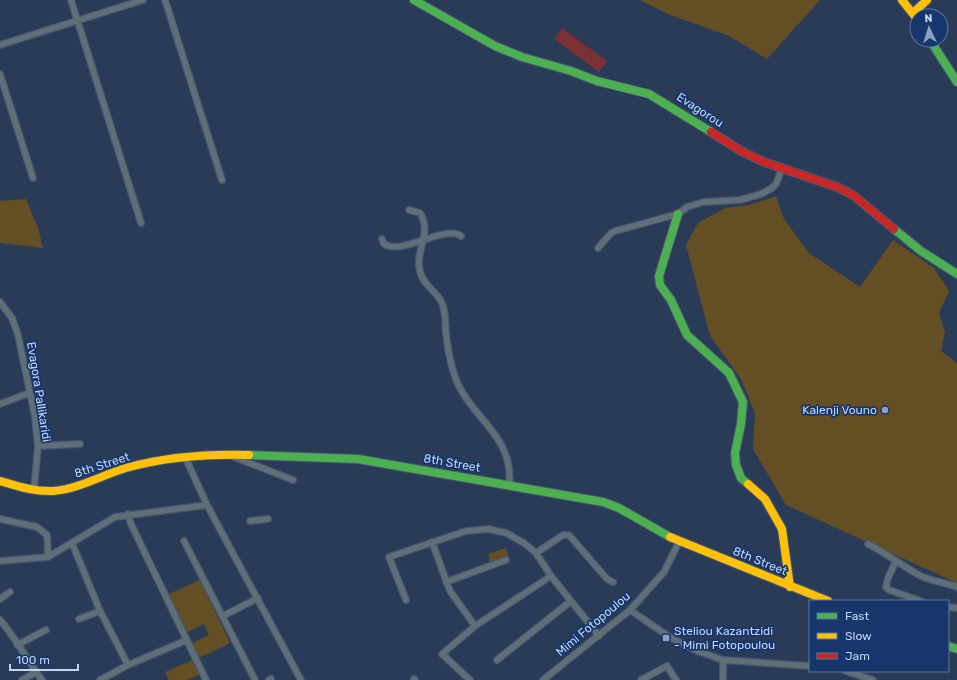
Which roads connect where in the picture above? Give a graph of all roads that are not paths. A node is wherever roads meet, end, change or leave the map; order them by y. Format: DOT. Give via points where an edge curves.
graph roads {
  1 [pos="71,0"];
  2 [pos="143,0"];
  3 [pos="165,0"];
  4 [pos="414,0"];
  5 [pos="902,0"];
  6 [pos="909,9"];
  7 [pos="78,21"];
  8 [pos="0,45"];
  9 [pos="935,48"];
  10 [pos="0,74"];
  11 [pos="957,82"];
  12 [pos="782,168"];
  13 [pos="32,178"];
  14 [pos="222,180"];
  15 [pos="409,210"];
  16 [pos="678,214"];
  17 [pos="141,223"];
  18 [pos="461,236"];
  19 [pos="382,239"];
  20 [pos="424,239"];
  21 [pos="598,248"];
  22 [pos="957,274"];
  23 [pos="0,302"];
  24 [pos="29,393"];
  25 [pos="0,404"];
  26 [pos="80,444"];
  27 [pos="38,446"];
  28 [pos="230,454"];
  29 [pos="185,457"];
  30 [pos="293,480"];
  31 [pos="0,481"];
  32 [pos="510,486"];
  33 [pos="34,490"];
  34 [pos="207,505"];
  35 [pos="128,514"];
  36 [pos="0,519"];
  37 [pos="268,519"];
  38 [pos="250,521"];
  39 [pos="184,540"];
  40 [pos="432,542"];
  41 [pos="679,542"];
  42 [pos="72,543"];
  43 [pos="868,544"];
  44 [pos="536,553"];
  45 [pos="48,557"];
  46 [pos="506,560"];
  47 [pos="0,561"];
  48 [pos="896,561"];
  49 [pos="551,576"];
  50 [pos="446,582"];
  51 [pos="613,582"];
  52 [pos="790,587"];
  53 [pos="957,587"];
  54 [pos="10,592"];
  55 [pos="258,598"];
  56 [pos="0,599"];
  57 [pos="406,600"];
  58 [pos="825,600"];
  59 [pos="918,600"];
  60 [pos="571,601"];
  61 [pos="100,610"];
  62 [pos="630,610"];
  63 [pos="223,616"];
  64 [pos="0,620"];
  65 [pos="79,620"];
  66 [pos="474,626"];
  67 [pos="46,630"];
  68 [pos="600,636"];
  69 [pos="187,640"];
  70 [pos="17,646"];
  71 [pos="497,660"];
  72 [pos="723,660"];
  73 [pos="128,665"];
  74 [pos="809,666"];
  75 [pos="36,672"];
  76 [pos="852,672"];
  77 [pos="22,680"];
  78 [pos="42,680"];
  79 [pos="100,680"];
  80 [pos="206,680"];
  81 [pos="255,680"];
  82 [pos="301,680"];
  83 [pos="470,680"];
  84 [pos="543,680"];
  85 [pos="641,680"];
  86 [pos="676,680"];
  87 [pos="723,680"];
  88 [pos="872,680"];
  1 -- 7 [label="street"];
  2 -- 7 [label="street"];
  3 -- 14 [label="street"];
  4 -- 12 [label="street, Evagorou" via="496,46 522,57 597,81 649,94 742,151"];
  5 -- 6 [label="street"];
  7 -- 8 [label="street"];
  7 -- 17 [label="street"];
  9 -- 11 [label="street"];
  10 -- 13 [label="street"];
  12 -- 16 [label="street" via="776,184 761,194 740,200 703,202 687,207"];
  12 -- 22 [label="street, Evagorou" via="853,195 921,251"];
  15 -- 20 [label="street" via="422,216"];
  16 -- 21 [label="street" via="611,233"];
  16 -- 52 [label="street" via="659,282 671,300 687,335 729,373 742,402 741,424 735,453 736,465 741,478 765,499 782,529"];
  18 -- 20 [label="street" via="454,234"];
  19 -- 20 [label="street" via="384,244 392,246 415,244"];
  20 -- 32 [label="street" via="419,252 419,270 426,284 443,304 448,351 456,378 464,395 497,437 508,464"];
  23 -- 24 [label="street, Evagora Pallikaridi" via="12,318 18,335"];
  24 -- 25 [label="street"];
  24 -- 27 [label="street, Evagora Pallikaridi"];
  26 -- 27 [label="street"];
  27 -- 33 [label="street, Evagora Pallikaridi"];
  28 -- 29 [label="street, 8th Street"];
  28 -- 30 [label="street"];
  28 -- 32 [label="street, 8th Street" via="358,458"];
  29 -- 33 [label="street, 8th Street" via="126,468 81,485 54,491"];
  29 -- 34 [label="street"];
  31 -- 33 [label="street, 8th Street"];
  32 -- 41 [label="street, 8th Street" via="604,502"];
  34 -- 35 [label="street"];
  34 -- 55 [label="street"];
  35 -- 42 [label="street" via="101,524"];
  35 -- 69 [label="street" via="130,524"];
  36 -- 45 [label="street" via="37,527 46,535"];
  37 -- 38 [label="street"];
  39 -- 63 [label="street"];
  40 -- 44 [label="street" via="466,531 489,530 506,533"];
  40 -- 50 [label="street"];
  40 -- 57 [label="street" via="389,557"];
  41 -- 52 [label="street, 8th Street"];
  41 -- 62 [label="street, Mimi Fotopoulou" via="664,572"];
  42 -- 45 [label="street"];
  42 -- 61 [label="street"];
  43 -- 48 [label="street"];
  44 -- 49 [label="street"];
  44 -- 51 [label="street" via="563,535 569,535 607,579"];
  45 -- 47 [label="street"];
  46 -- 50 [label="street"];
  48 -- 53 [label="street" via="932,581"];
  48 -- 59 [label="street" via="886,587"];
  49 -- 60 [label="street"];
  49 -- 66 [label="street"];
  50 -- 66 [label="street"];
  52 -- 58 [label="street, 8th Street"];
  54 -- 56 [label="street"];
  55 -- 63 [label="street"];
  55 -- 82 [label="street"];
  60 -- 68 [label="street"];
  60 -- 71 [label="street"];
  61 -- 65 [label="street"];
  61 -- 73 [label="street"];
  62 -- 68 [label="street, Mimi Fotopoulou"];
  62 -- 72 [label="street" via="671,638"];
  63 -- 81 [label="street"];
  64 -- 70 [label="street" via="12,634"];
  66 -- 83 [label="street" via="442,654"];
  67 -- 70 [label="street"];
  68 -- 84 [label="street, Mimi Fotopoulou"];
  69 -- 73 [label="street"];
  69 -- 80 [label="street"];
  70 -- 75 [label="street"];
  72 -- 74 [label="street"];
  72 -- 87 [label="street"];
  73 -- 79 [label="street"];
  75 -- 77 [label="street"];
  75 -- 78 [label="street"];
  76 -- 88 [label="street"];
  85 -- 86 [label="street" via="667,666"];
}
